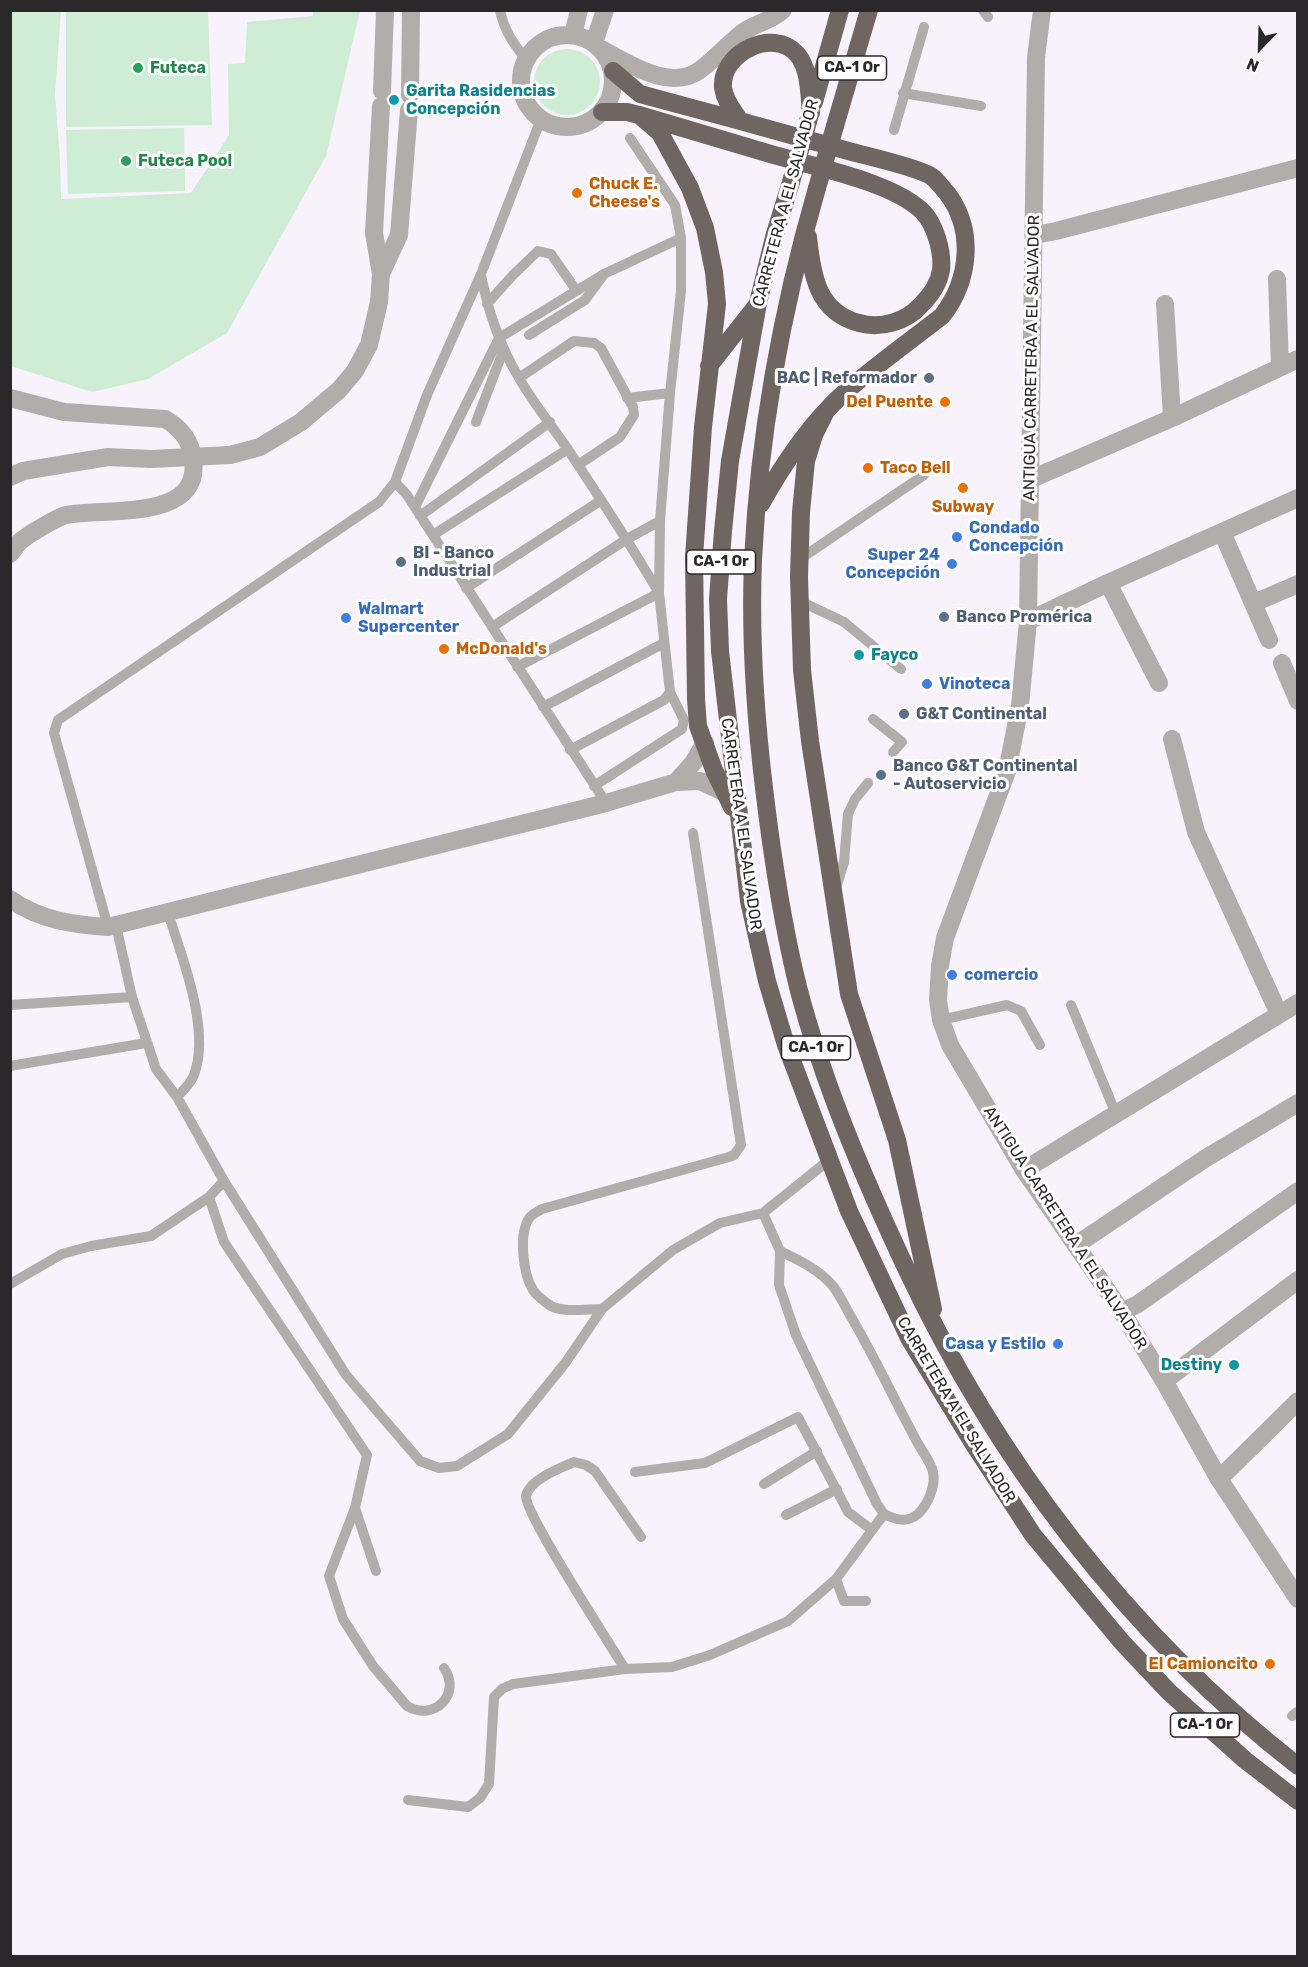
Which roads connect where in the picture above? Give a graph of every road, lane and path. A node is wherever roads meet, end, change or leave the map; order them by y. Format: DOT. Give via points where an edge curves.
graph roads {
  1 [pos="385,10"];
  2 [pos="411,10"];
  3 [pos="500,10"];
  4 [pos="579,10"];
  5 [pos="605,10"];
  6 [pos="783,10"];
  7 [pos="840,10"];
  8 [pos="869,10"];
  9 [pos="875,10"];
  10 [pos="983,10"];
  11 [pos="989,10"];
  12 [pos="1042,10"];
  13 [pos="924,27"];
  14 [pos="863,32"];
  15 [pos="573,35"];
  16 [pos="597,46"];
  17 [pos="383,54"];
  18 [pos="410,56"];
  19 [pos="526,60"];
  20 [pos="613,71"];
  21 [pos="903,93"];
  22 [pos="981,106"];
  23 [pos="602,112"];
  24 [pos="639,115"];
  25 [pos="810,115"];
  26 [pos="541,119"];
  27 [pos="740,121"];
  28 [pos="894,130"];
  29 [pos="630,138"];
  30 [pos="1298,168"];
  31 [pos="806,225"];
  32 [pos="1035,235"];
  33 [pos="681,238"];
  34 [pos="381,274"];
  35 [pos="481,274"];
  36 [pos="604,274"];
  37 [pos="1277,279"];
  38 [pos="576,290"];
  39 [pos="758,303"];
  40 [pos="487,304"];
  41 [pos="1165,304"];
  42 [pos="529,335"];
  43 [pos="499,338"];
  44 [pos="504,348"];
  45 [pos="1298,359"];
  46 [pos="709,366"];
  47 [pos="1280,367"];
  48 [pos="519,378"];
  49 [pos="670,393"];
  50 [pos="10,398"];
  51 [pos="627,398"];
  52 [pos="826,411"];
  53 [pos="1173,417"];
  54 [pos="476,422"];
  55 [pos="550,422"];
  56 [pos="568,448"];
  57 [pos="578,465"];
  58 [pos="924,475"];
  59 [pos="10,477"];
  60 [pos="1029,480"];
  61 [pos="395,482"];
  62 [pos="1298,498"];
  63 [pos="600,501"];
  64 [pos="758,511"];
  65 [pos="418,512"];
  66 [pos="660,521"];
  67 [pos="1222,532"];
  68 [pos="433,535"];
  69 [pos="627,539"];
  70 [pos="10,554"];
  71 [pos="800,559"];
  72 [pos="1108,583"];
  73 [pos="1298,584"];
  74 [pos="466,588"];
  75 [pos="659,593"];
  76 [pos="800,602"];
  77 [pos="1254,603"];
  78 [pos="1028,621"];
  79 [pos="492,627"];
  80 [pos="1269,640"];
  81 [pos="664,643"];
  82 [pos="1282,663"];
  83 [pos="517,667"];
  84 [pos="901,669"];
  85 [pos="1159,683"];
  86 [pos="670,692"];
  87 [pos="1298,701"];
  88 [pos="543,707"];
  89 [pos="873,719"];
  90 [pos="1172,738"];
  91 [pos="705,743"];
  92 [pos="570,750"];
  93 [pos="893,753"];
  94 [pos="676,782"];
  95 [pos="867,783"];
  96 [pos="594,786"];
  97 [pos="726,793"];
  98 [pos="606,803"];
  99 [pos="739,822"];
  100 [pos="693,833"];
  101 [pos="834,894"];
  102 [pos="10,899"];
  103 [pos="168,913"];
  104 [pos="112,926"];
  105 [pos="132,997"];
  106 [pos="1298,1003"];
  107 [pos="10,1005"];
  108 [pos="1071,1005"];
  109 [pos="1279,1014"];
  110 [pos="941,1020"];
  111 [pos="146,1043"];
  112 [pos="1040,1045"];
  113 [pos="10,1066"];
  114 [pos="177,1097"];
  115 [pos="1298,1103"];
  116 [pos="1116,1113"];
  117 [pos="829,1160"];
  118 [pos="1024,1170"];
  119 [pos="224,1180"];
  120 [pos="1298,1191"];
  121 [pos="209,1197"];
  122 [pos="763,1214"];
  123 [pos="1076,1245"];
  124 [pos="780,1251"];
  125 [pos="1298,1280"];
  126 [pos="10,1284"];
  127 [pos="602,1309"];
  128 [pos="1122,1312"];
  129 [pos="938,1334"];
  130 [pos="1164,1381"];
  131 [pos="1298,1401"];
  132 [pos="817,1451"];
  133 [pos="635,1472"];
  134 [pos="1219,1479"];
  135 [pos="764,1484"];
  136 [pos="837,1489"];
  137 [pos="355,1508"];
  138 [pos="884,1514"];
  139 [pos="786,1515"];
  140 [pos="872,1530"];
  141 [pos="641,1537"];
  142 [pos="376,1571"];
  143 [pos="836,1579"];
  144 [pos="1298,1599"];
  145 [pos="866,1601"];
  146 [pos="444,1668"];
  147 [pos="625,1669"];
  148 [pos="1298,1766"];
  149 [pos="408,1800"];
  150 [pos="1298,1801"];
  1 -- 17 [label="street"];
  2 -- 18 [label="street"];
  3 -- 19 [label="lane" via="511,41"];
  4 -- 15 [label="street"];
  5 -- 16 [label="street"];
  6 -- 16 [label="street" via="770,21 747,28 700,71 689,76 659,75"];
  7 -- 25 [label="highway, CARRETERA A EL SALVADOR / CA-1 Or"];
  8 -- 14 [label="highway, CARRETERA A EL SALVADOR / CA-1 Or"];
  9 -- 14 [label="street"];
  10 -- 11 [label="lane" via="988,17"];
  12 -- 32 [label="street, ANTIGUA CARRETERA A EL SALVADOR" via="1036,57"];
  13 -- 21 [label="lane"];
  14 -- 31 [label="highway, CARRETERA A EL SALVADOR / CA-1 Or, bridge"];
  15 -- 16 [label="street"];
  15 -- 19 [label="street" via="546,40"];
  16 -- 20 [label="street"];
  17 -- 18 [label="street"];
  17 -- 34 [label="street" via="374,233"];
  18 -- 34 [label="street" via="399,235"];
  19 -- 26 [label="street" via="521,86 531,110"];
  20 -- 23 [label="street" via="612,93"];
  20 -- 27 [label="highway" via="640,94"];
  21 -- 22 [label="lane"];
  21 -- 28 [label="lane"];
  23 -- 24 [label="highway"];
  23 -- 26 [label="street" via="579,126 559,126"];
  24 -- 31 [label="highway" via="898,194 922,211 934,229 941,271 931,294 914,313 892,323 870,326 850,321 831,310 820,295 810,261"];
  24 -- 46 [label="highway" via="660,133 675,158 705,228 717,304"];
  25 -- 27 [label="highway" via="808,83 797,55 786,46 757,44 742,51 726,70 726,99"];
  25 -- 39 [label="highway, CARRETERA A EL SALVADOR / CA-1 Or, bridge"];
  26 -- 35 [label="lane"];
  27 -- 52 [label="highway" via="931,176 953,201 962,222 966,267 950,306"];
  29 -- 33 [label="lane" via="675,205"];
  30 -- 32 [label="street"];
  31 -- 64 [label="highway, CARRETERA A EL SALVADOR / CA-1 Or" via="778,345"];
  32 -- 60 [label="street, ANTIGUA CARRETERA A EL SALVADOR"];
  33 -- 36 [label="lane"];
  33 -- 49 [label="lane" via="681,291"];
  34 -- 59 [label="street, bridge" via="369,345 356,371 301,422 260,447 230,454 151,459 108,457 23,471"];
  35 -- 40 [label="lane"];
  35 -- 61 [label="lane"];
  36 -- 38 [label="lane"];
  36 -- 42 [label="lane" via="585,300"];
  37 -- 47 [label="street"];
  38 -- 40 [label="lane" via="551,254 538,251"];
  38 -- 43 [label="lane"];
  39 -- 46 [label="highway"];
  39 -- 99 [label="highway, CARRETERA A EL SALVADOR / CA-1 Or" via="730,461 718,599"];
  40 -- 43 [label="lane"];
  41 -- 53 [label="street"];
  43 -- 44 [label="lane"];
  43 -- 65 [label="lane"];
  44 -- 48 [label="lane"];
  44 -- 54 [label="lane"];
  45 -- 47 [label="street"];
  46 -- 91 [label="highway" via="694,557 697,714"];
  47 -- 53 [label="street"];
  48 -- 51 [label="lane" via="574,341 585,341 601,348"];
  48 -- 55 [label="lane"];
  49 -- 51 [label="lane"];
  49 -- 66 [label="lane"];
  50 -- 70 [label="street" via="63,412 165,419 188,441 194,464 189,486 179,497 144,508 65,516 20,541"];
  51 -- 57 [label="lane" via="633,407 632,420 620,436"];
  52 -- 64 [label="highway" via="788,460"];
  52 -- 71 [label="highway" via="806,461"];
  53 -- 60 [label="street"];
  55 -- 56 [label="lane"];
  55 -- 65 [label="lane"];
  56 -- 57 [label="lane"];
  56 -- 68 [label="lane"];
  57 -- 63 [label="lane"];
  58 -- 71 [label="lane"];
  60 -- 78 [label="street, ANTIGUA CARRETERA A EL SALVADOR"];
  61 -- 65 [label="lane"];
  61 -- 104 [label="lane" via="379,502 58,720 54,734"];
  62 -- 67 [label="street"];
  63 -- 69 [label="lane"];
  63 -- 74 [label="lane"];
  64 -- 129 [label="highway, CARRETERA A EL SALVADOR / CA-1 Or" via="753,603 756,715 770,837 798,987 847,1132"];
  65 -- 68 [label="lane"];
  66 -- 69 [label="lane"];
  66 -- 75 [label="lane"];
  67 -- 72 [label="street"];
  67 -- 77 [label="street"];
  68 -- 74 [label="lane"];
  69 -- 75 [label="lane"];
  69 -- 79 [label="lane"];
  71 -- 76 [label="highway"];
  72 -- 78 [label="street"];
  72 -- 85 [label="street"];
  73 -- 77 [label="street"];
  74 -- 79 [label="lane"];
  75 -- 81 [label="lane"];
  75 -- 83 [label="lane"];
  76 -- 84 [label="lane" via="844,622"];
  76 -- 101 [label="highway" via="809,731"];
  77 -- 80 [label="street"];
  78 -- 110 [label="street, ANTIGUA CARRETERA A EL SALVADOR" via="1020,706 1007,771 945,938 938,1000"];
  79 -- 83 [label="lane"];
  81 -- 86 [label="lane"];
  81 -- 88 [label="lane"];
  82 -- 87 [label="street"];
  83 -- 88 [label="lane"];
  86 -- 92 [label="lane" via="664,700"];
  86 -- 96 [label="lane" via="684,720 682,729"];
  88 -- 92 [label="lane"];
  89 -- 93 [label="lane" via="902,742"];
  90 -- 109 [label="street" via="1196,832"];
  91 -- 94 [label="street"];
  91 -- 97 [label="highway"];
  92 -- 96 [label="lane"];
  94 -- 97 [label="street" via="700,781"];
  94 -- 98 [label="street"];
  95 -- 101 [label="lane" via="848,814 844,862"];
  96 -- 98 [label="lane"];
  97 -- 99 [label="highway"];
  98 -- 103 [label="street"];
  99 -- 117 [label="highway, CARRETERA A EL SALVADOR / CA-1 Or" via="749,901 767,981 796,1076"];
  100 -- 127 [label="lane" via="741,1145 729,1157 542,1209 530,1217 524,1237 525,1264 535,1292 559,1309"];
  101 -- 129 [label="highway" via="849,994 897,1140"];
  102 -- 104 [label="street" via="24,909 52,919 81,926"];
  103 -- 104 [label="street"];
  103 -- 114 [label="lane" via="189,981 200,1047 194,1077"];
  104 -- 105 [label="lane"];
  105 -- 107 [label="lane"];
  105 -- 111 [label="lane"];
  106 -- 109 [label="street"];
  108 -- 116 [label="lane"];
  109 -- 116 [label="street"];
  110 -- 112 [label="lane" via="1007,1005 1020,1011"];
  110 -- 118 [label="street, ANTIGUA CARRETERA A EL SALVADOR" via="950,1045"];
  111 -- 113 [label="lane"];
  111 -- 114 [label="lane" via="156,1069"];
  114 -- 119 [label="lane"];
  115 -- 123 [label="street" via="1206,1158"];
  116 -- 118 [label="street"];
  117 -- 122 [label="lane"];
  117 -- 150 [label="highway, CARRETERA A EL SALVADOR / CA-1 Or" via="909,1338 1033,1535 1169,1692"];
  118 -- 123 [label="street, ANTIGUA CARRETERA A EL SALVADOR"];
  119 -- 121 [label="lane"];
  119 -- 127 [label="lane" via="346,1375 420,1461 439,1468 457,1466 508,1434 566,1362"];
  120 -- 128 [label="street"];
  121 -- 126 [label="lane" via="151,1236 62,1254"];
  121 -- 137 [label="lane" via="224,1242 367,1455"];
  122 -- 124 [label="lane"];
  122 -- 127 [label="lane" via="720,1223 674,1250"];
  123 -- 128 [label="street, ANTIGUA CARRETERA A EL SALVADOR"];
  124 -- 138 [label="lane" via="779,1285 796,1335"];
  124 -- 138 [label="lane" via="815,1269 834,1287 933,1470 934,1482 923,1509 914,1517 896,1520"];
  125 -- 130 [label="street"];
  128 -- 130 [label="street, ANTIGUA CARRETERA A EL SALVADOR"];
  129 -- 148 [label="highway, CARRETERA A EL SALVADOR / CA-1 Or" via="988,1419 1056,1521 1101,1578 1183,1666"];
  130 -- 134 [label="street, ANTIGUA CARRETERA A EL SALVADOR"];
  131 -- 134 [label="street"];
  132 -- 133 [label="lane" via="797,1417 705,1463"];
  132 -- 135 [label="lane"];
  132 -- 136 [label="lane"];
  134 -- 144 [label="street, ANTIGUA CARRETERA A EL SALVADOR"];
  136 -- 139 [label="lane"];
  136 -- 140 [label="lane" via="849,1512"];
  137 -- 142 [label="lane"];
  137 -- 146 [label="lane" via="329,1576 343,1619 373,1666 412,1709 430,1711 445,1701 450,1684"];
  138 -- 140 [label="lane"];
  140 -- 143 [label="lane"];
  141 -- 147 [label="lane" via="595,1471 586,1465 574,1462 548,1474 526,1496 550,1547"];
  143 -- 145 [label="lane" via="844,1601"];
  143 -- 147 [label="lane" via="788,1621 710,1655 672,1667"];
  147 -- 149 [label="lane" via="513,1684 502,1689 494,1697 489,1784 480,1798 468,1807"];
}
